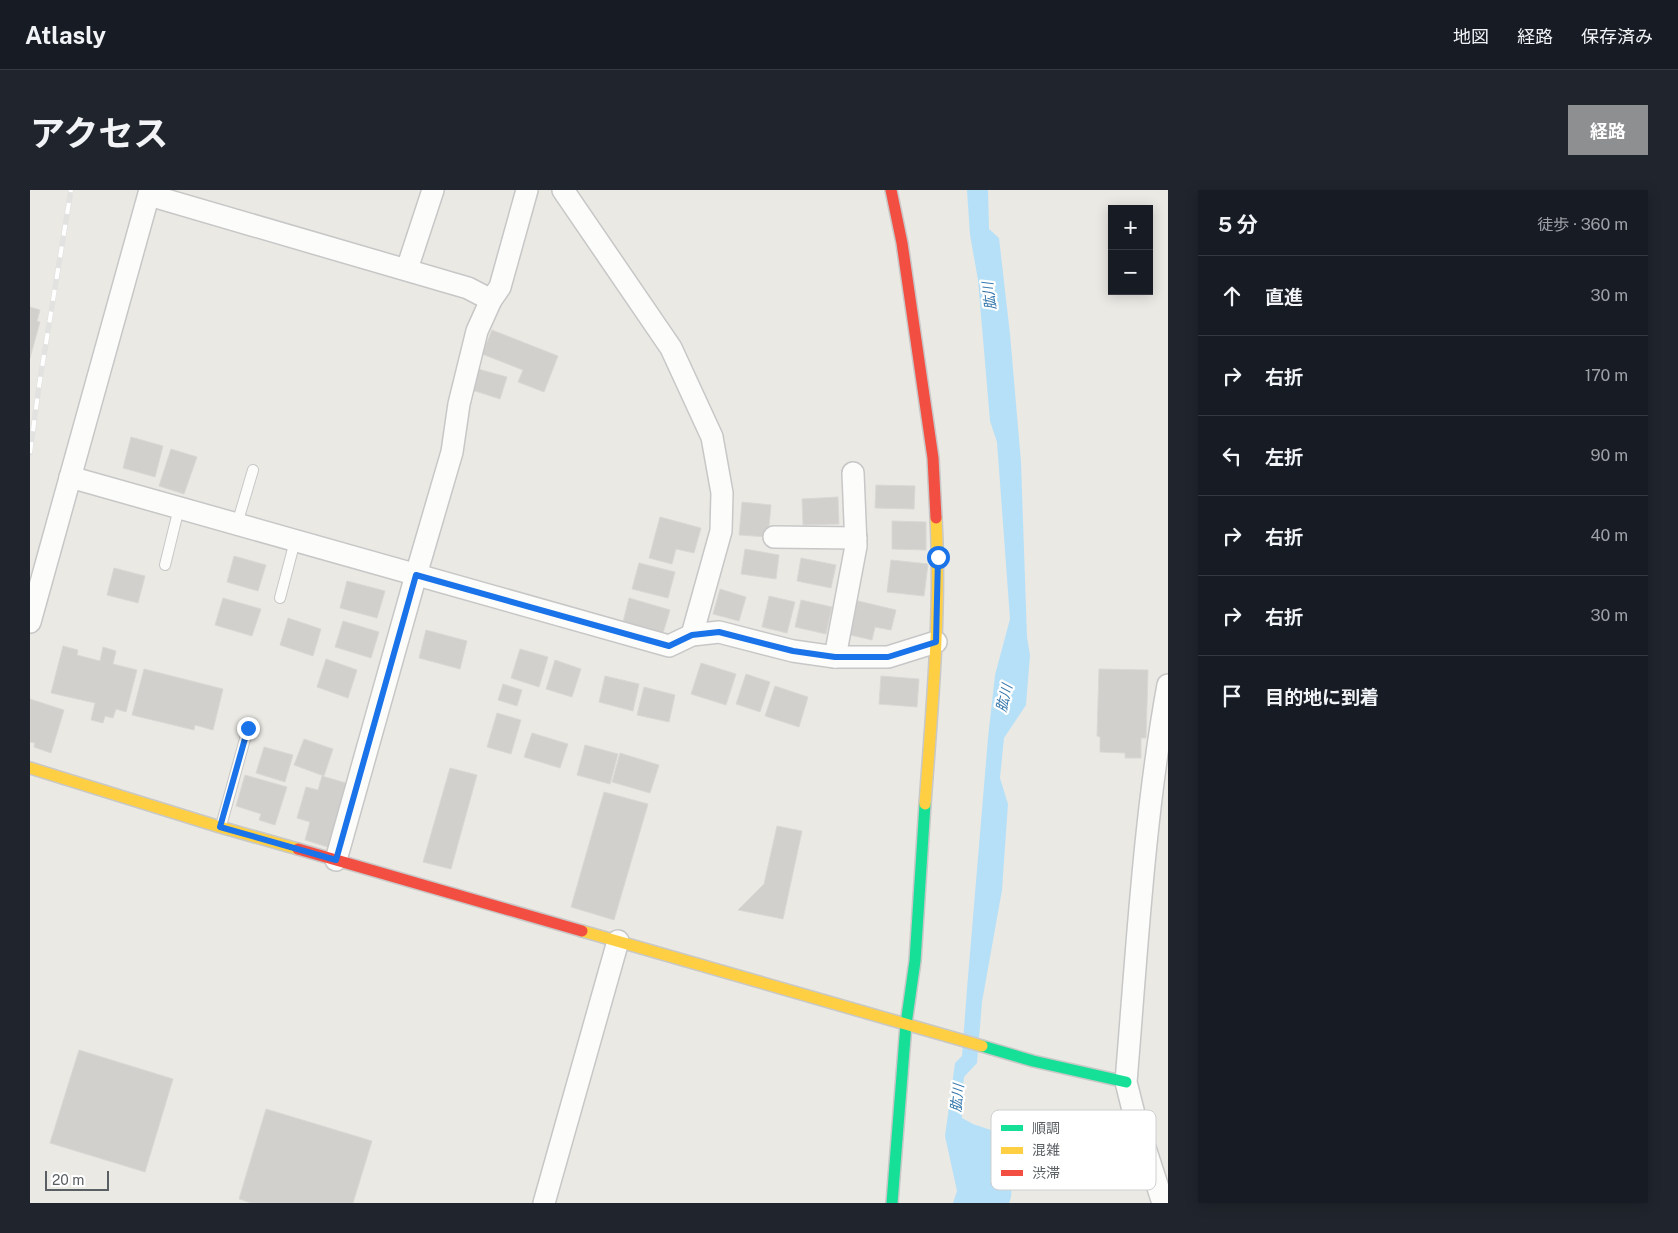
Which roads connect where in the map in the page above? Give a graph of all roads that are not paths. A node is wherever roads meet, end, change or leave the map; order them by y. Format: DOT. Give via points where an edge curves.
graph roads {
  1 [pos="433,190"];
  2 [pos="527,190"];
  3 [pos="564,190"];
  4 [pos="891,190"];
  5 [pos="150,193"];
  6 [pos="408,270"];
  7 [pos="491,300"];
  8 [pos="253,470"];
  9 [pos="853,473"];
  10 [pos="70,477"];
  11 [pos="178,508"];
  12 [pos="237,524"];
  13 [pos="774,537"];
  14 [pos="856,538"];
  15 [pos="295,541"];
  16 [pos="165,565"];
  17 [pos="416,575"];
  18 [pos="280,598"];
  19 [pos="30,622"];
  20 [pos="692,635"];
  21 [pos="936,642"];
  22 [pos="835,657"];
  23 [pos="1168,685"];
  24 [pos="248,728"];
  25 [pos="30,768"];
  26 [pos="220,827"];
  27 [pos="336,860"];
  28 [pos="618,941"];
  29 [pos="906,1024"];
  30 [pos="1126,1082"];
  31 [pos="1133,1110"];
  32 [pos="1156,1182"];
  33 [pos="544,1203"];
  34 [pos="892,1203"];
  35 [pos="1163,1203"];
  1 -- 6 [label="street"];
  2 -- 7 [label="street" via="500,286"];
  3 -- 20 [label="street" via="671,348 712,437 722,493 721,531"];
  4 -- 21 [label="street" via="902,243 933,458 938,557"];
  5 -- 6 [label="street"];
  5 -- 10 [label="street"];
  6 -- 7 [label="street" via="468,288"];
  7 -- 17 [label="street" via="477,331 458,404 452,452"];
  8 -- 12 [label="lane"];
  9 -- 14 [label="street"];
  10 -- 11 [label="street"];
  10 -- 19 [label="street"];
  11 -- 12 [label="street"];
  11 -- 16 [label="lane"];
  12 -- 15 [label="street"];
  13 -- 14 [label="street"];
  14 -- 22 [label="street"];
  15 -- 17 [label="street"];
  15 -- 18 [label="lane"];
  17 -- 20 [label="street" via="669,646"];
  17 -- 27 [label="street"];
  20 -- 22 [label="street" via="719,632 793,651"];
  21 -- 22 [label="street" via="888,657"];
  21 -- 29 [label="street" via="915,961"];
  23 -- 30 [label="street" via="1147,831"];
  24 -- 26 [label="lane"];
  25 -- 26 [label="street"];
  26 -- 27 [label="street"];
  27 -- 28 [label="street"];
  28 -- 29 [label="street"];
  28 -- 33 [label="street"];
  29 -- 30 [label="street" via="1033,1061"];
  29 -- 34 [label="street"];
  30 -- 31 [label="street"];
  32 -- 35 [label="street"];
}
